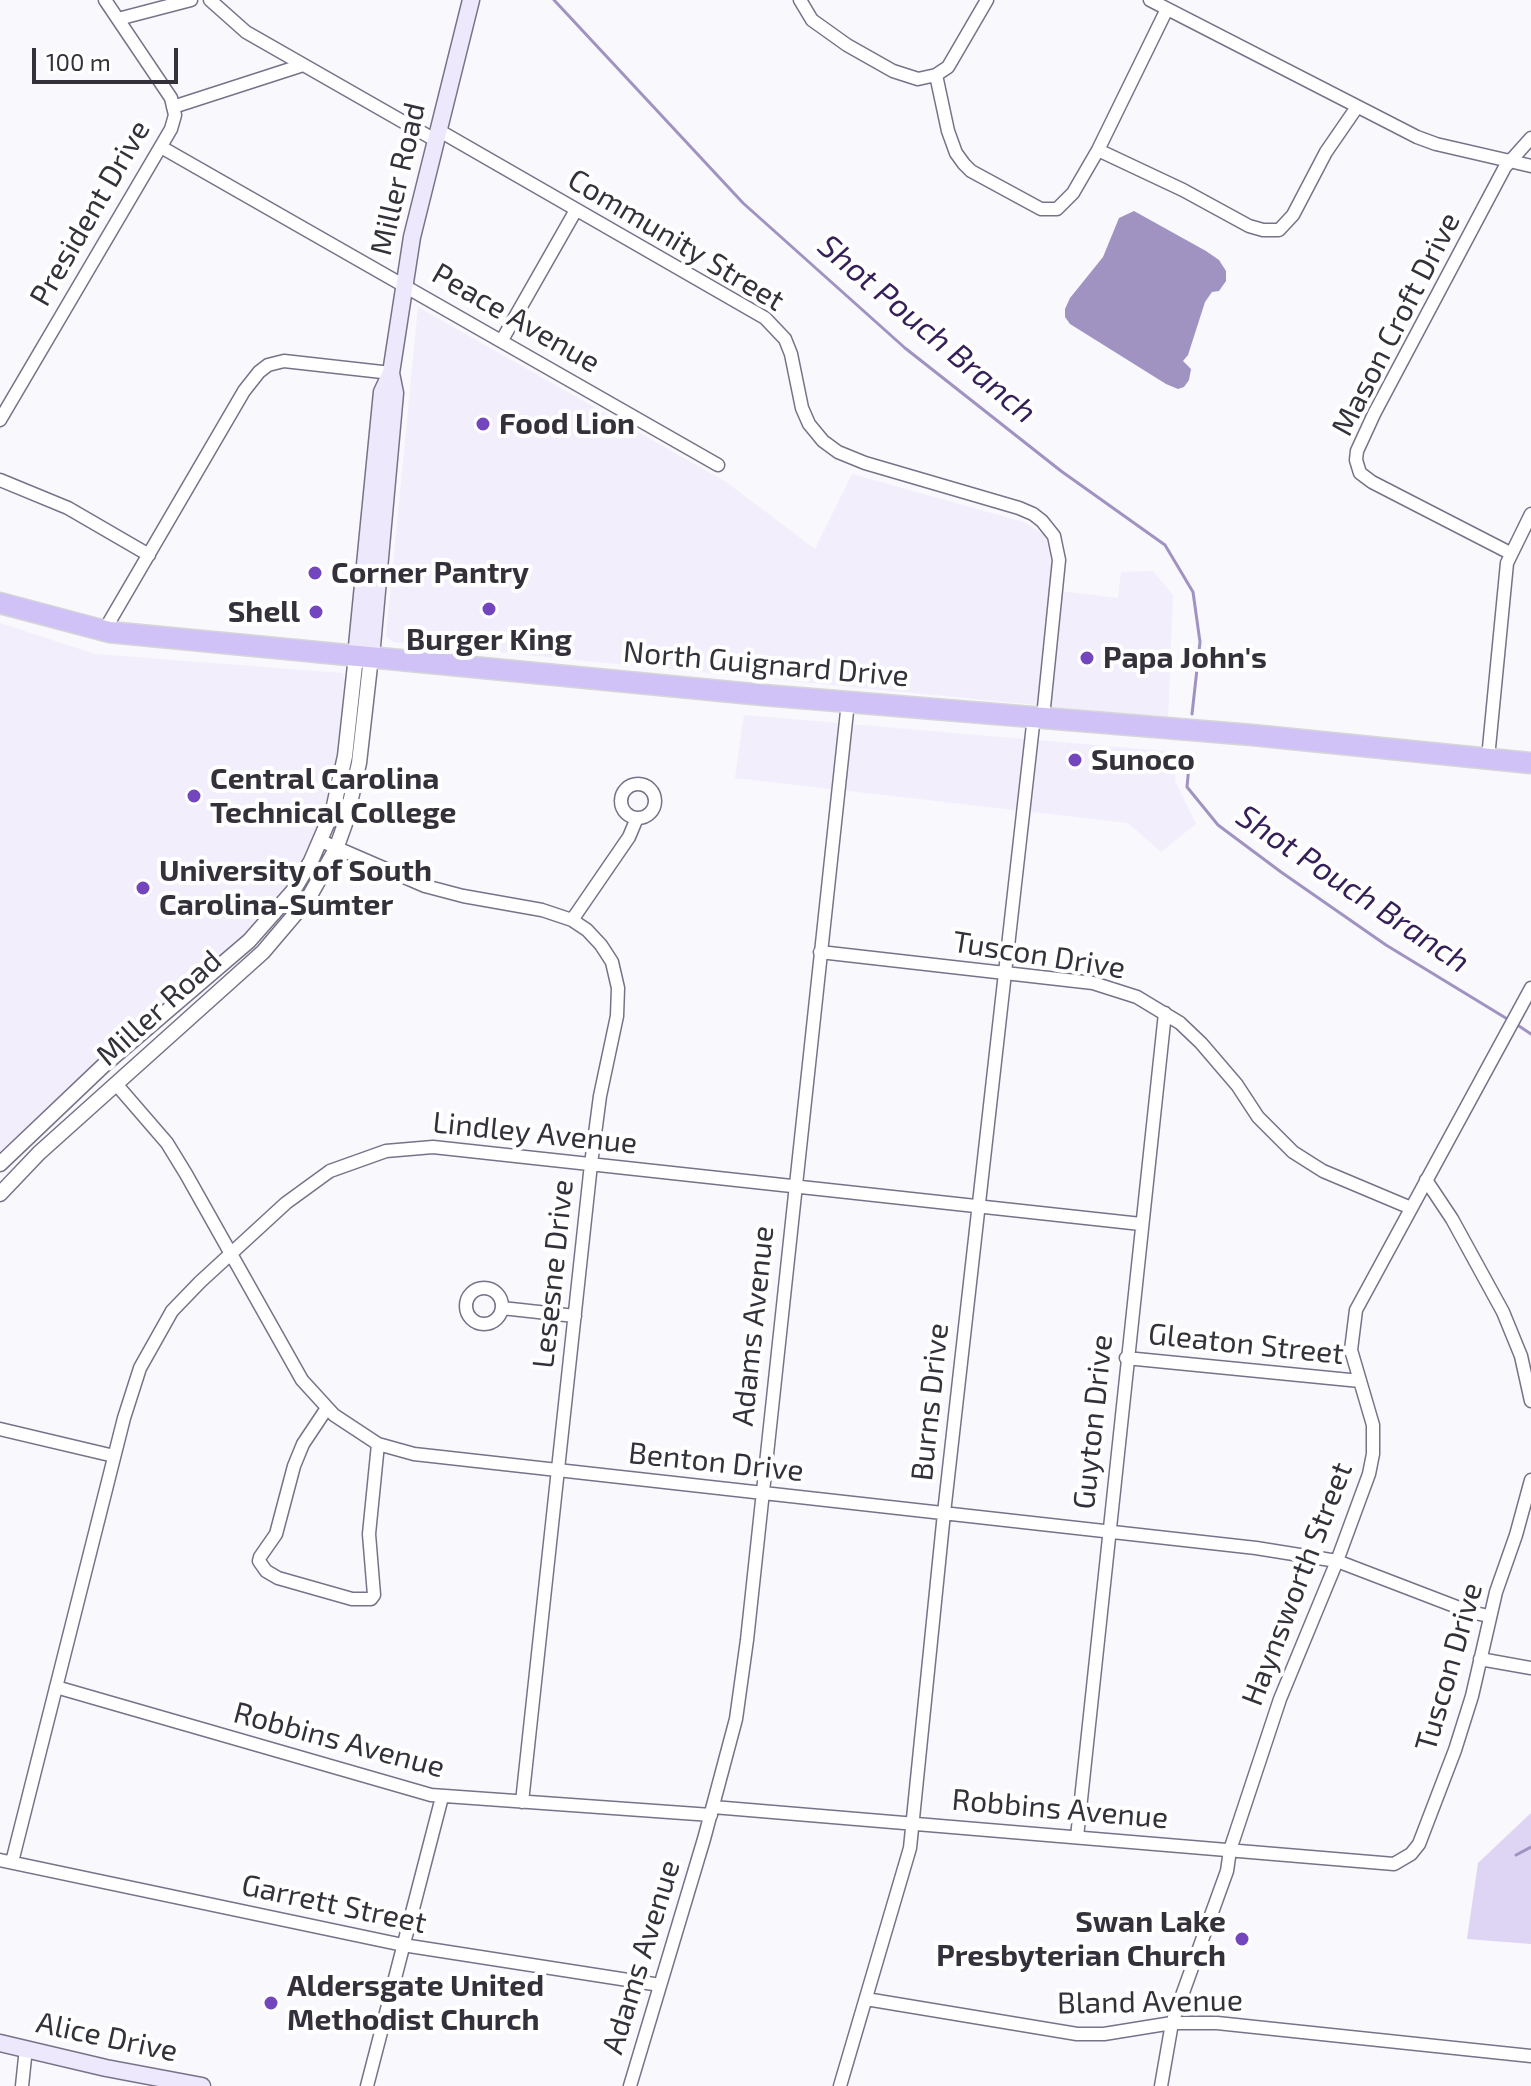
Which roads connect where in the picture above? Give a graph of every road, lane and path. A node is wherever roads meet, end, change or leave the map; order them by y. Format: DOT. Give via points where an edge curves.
graph roads {
  1 [pos="105,0"];
  2 [pos="191,0"];
  3 [pos="210,0"];
  4 [pos="471,0"];
  5 [pos="800,0"];
  6 [pos="987,0"];
  7 [pos="1150,0"];
  8 [pos="1167,9"];
  9 [pos="118,19"];
  10 [pos="303,65"];
  11 [pos="936,75"];
  12 [pos="173,107"];
  13 [pos="1357,107"];
  14 [pos="437,135"];
  15 [pos="1531,138"];
  16 [pos="161,147"];
  17 [pos="1098,150"];
  18 [pos="1511,160"];
  19 [pos="1531,166"];
  20 [pos="576,210"];
  21 [pos="404,284"];
  22 [pos="502,340"];
  23 [pos="391,373"];
  24 [pos="0,420"];
  25 [pos="718,465"];
  26 [pos="0,480"];
  27 [pos="1531,514"];
  28 [pos="1510,553"];
  29 [pos="149,555"];
  30 [pos="0,603"];
  31 [pos="104,631"];
  32 [pos="364,657"];
  33 [pos="848,702"];
  34 [pos="1039,717"];
  35 [pos="1488,758"];
  36 [pos="1531,763"];
  37 [pos="637,818"];
  38 [pos="321,841"];
  39 [pos="336,849"];
  40 [pos="572,920"];
  41 [pos="820,952"];
  42 [pos="1004,972"];
  43 [pos="1531,988"];
  44 [pos="1165,1013"];
  45 [pos="116,1084"];
  46 [pos="0,1164"];
  47 [pos="591,1164"];
  48 [pos="1426,1180"];
  49 [pos="794,1186"];
  50 [pos="0,1194"];
  51 [pos="978,1206"];
  52 [pos="1411,1208"];
  53 [pos="1141,1224"];
  54 [pos="231,1254"];
  55 [pos="502,1308"];
  56 [pos="575,1316"];
  57 [pos="1126,1358"];
  58 [pos="1360,1381"];
  59 [pos="1531,1401"];
  60 [pos="327,1408"];
  61 [pos="0,1429"];
  62 [pos="378,1444"];
  63 [pos="114,1456"];
  64 [pos="558,1470"];
  65 [pos="1531,1480"];
  66 [pos="762,1493"];
  67 [pos="944,1513"];
  68 [pos="1107,1531"];
  69 [pos="1337,1561"];
  70 [pos="1489,1616"];
  71 [pos="1480,1659"];
  72 [pos="1531,1668"];
  73 [pos="56,1687"];
  74 [pos="442,1797"];
  75 [pos="522,1802"];
  76 [pos="712,1811"];
  77 [pos="913,1823"];
  78 [pos="1077,1837"];
  79 [pos="1230,1850"];
  80 [pos="6,1861"];
  81 [pos="1401,1861"];
  82 [pos="403,1945"];
  83 [pos="660,1985"];
  84 [pos="866,1999"];
  85 [pos="1172,2023"];
  86 [pos="0,2043"];
  87 [pos="26,2048"];
  88 [pos="1531,2056"];
  89 [pos="22,2086"];
  90 [pos="202,2086"];
  91 [pos="367,2086"];
  92 [pos="630,2086"];
  93 [pos="840,2086"];
  94 [pos="1161,2086"];
  1 -- 9 [label="street"];
  2 -- 9 [label="street"];
  3 -- 10 [label="street, Community Street" via="246,32"];
  4 -- 14 [label="main road, Miller Road"];
  5 -- 11 [label="street" via="821,28 871,61 918,79"];
  6 -- 11 [label="street" via="948,67"];
  7 -- 8 [label="street"];
  8 -- 13 [label="street"];
  8 -- 17 [label="street"];
  9 -- 12 [label="street"];
  10 -- 12 [label="street, President Drive"];
  10 -- 14 [label="street, Community Street"];
  11 -- 17 [label="street" via="959,158 971,171 1041,209 1064,204"];
  12 -- 16 [label="street, President Drive" via="171,129"];
  13 -- 17 [label="street" via="1279,230 1249,226"];
  13 -- 18 [label="street" via="1436,144"];
  14 -- 20 [label="street, Community Street"];
  14 -- 21 [label="main road, Miller Road"];
  15 -- 18 [label="street, Mason Croft Drive"];
  16 -- 21 [label="street, Peace Avenue"];
  16 -- 24 [label="street, President Drive"];
  18 -- 19 [label="street"];
  18 -- 28 [label="street, Mason Croft Drive" via="1374,414 1356,460 1360,473 1372,482"];
  20 -- 22 [label="street"];
  20 -- 34 [label="street, Community Street" via="744,304 775,327 791,354 809,424 838,452 1019,508 1042,521 1054,536 1059,560"];
  21 -- 22 [label="street, Peace Avenue"];
  21 -- 23 [label="main road, Miller Road"];
  22 -- 25 [label="street, Peace Avenue"];
  23 -- 29 [label="street" via="284,361 268,365 244,391"];
  23 -- 32 [label="main road, Miller Road" via="395,393"];
  26 -- 29 [label="street" via="68,508"];
  27 -- 28 [label="street"];
  28 -- 35 [label="street"];
  29 -- 31 [label="street"];
  30 -- 31 [label="highway, North Guignard Drive"];
  31 -- 32 [label="highway, North Guignard Drive"];
  32 -- 33 [label="highway, North Guignard Drive"];
  32 -- 38 [label="street, Miller Road" via="333,810"];
  32 -- 39 [label="street, Miller Road" via="359,763"];
  33 -- 34 [label="highway, North Guignard Drive"];
  33 -- 41 [label="street, Adams Avenue"];
  34 -- 35 [label="highway, North Guignard Drive"];
  34 -- 42 [label="street, Burns Drive"];
  35 -- 36 [label="highway, North Guignard Drive"];
  37 -- 40 [label="street"];
  38 -- 39 [label="street, Lesesne Drive"];
  38 -- 46 [label="street, Miller Road" via="293,891 257,933 104,1065"];
  39 -- 40 [label="street, Lesesne Drive" via="425,886"];
  39 -- 45 [label="street, Miller Road" via="284,930"];
  40 -- 47 [label="street, Lesesne Drive" via="601,945 618,988"];
  41 -- 42 [label="street, Tuscon Drive"];
  41 -- 49 [label="street, Adams Avenue"];
  42 -- 44 [label="street, Tuscon Drive" via="1111,987"];
  42 -- 51 [label="street, Burns Drive"];
  43 -- 48 [label="street, Haynsworth Street"];
  44 -- 52 [label="street, Tuscon Drive" via="1218,1061 1258,1117 1293,1152 1323,1171"];
  44 -- 53 [label="street, Guyton Drive"];
  45 -- 50 [label="street, Miller Road"];
  45 -- 54 [label="street, Benton Drive" via="167,1143"];
  47 -- 49 [label="street, Lindley Avenue"];
  47 -- 54 [label="street, Lindley Avenue" via="433,1147 386,1151 349,1162 303,1188"];
  47 -- 56 [label="street, Lesesne Drive"];
  48 -- 52 [label="street, Haynsworth Street"];
  48 -- 59 [label="street" via="1503,1312"];
  49 -- 51 [label="street, Lindley Avenue"];
  49 -- 66 [label="street, Adams Avenue"];
  51 -- 53 [label="street, Lindley Avenue"];
  51 -- 67 [label="street, Burns Drive"];
  52 -- 58 [label="street, Haynsworth Street" via="1356,1310 1351,1350"];
  53 -- 57 [label="street, Guyton Drive"];
  54 -- 60 [label="street, Benton Drive" via="302,1380"];
  54 -- 63 [label="street, Lindley Avenue" via="172,1311 148,1350"];
  55 -- 56 [label="street"];
  56 -- 64 [label="street, Lesesne Drive"];
  57 -- 58 [label="street, Gleaton Street"];
  57 -- 68 [label="street, Guyton Drive"];
  58 -- 69 [label="street, Haynsworth Street" via="1373,1425 1373,1454"];
  60 -- 62 [label="street, Benton Drive"];
  60 -- 62 [label="street" via="294,1466 276,1534 260,1557 266,1571 352,1599 371,1599 369,1534"];
  61 -- 63 [label="street"];
  62 -- 64 [label="street, Benton Drive" via="414,1454"];
  63 -- 73 [label="street, Lindley Avenue"];
  64 -- 66 [label="street, Benton Drive"];
  64 -- 75 [label="street, Lesesne Drive"];
  65 -- 70 [label="street, Tuscon Drive"];
  66 -- 67 [label="street, Benton Drive"];
  66 -- 76 [label="street, Adams Avenue" via="736,1719"];
  67 -- 68 [label="street, Benton Drive"];
  67 -- 77 [label="street, Burns Drive"];
  68 -- 69 [label="street, Benton Drive"];
  68 -- 78 [label="street, Guyton Drive"];
  69 -- 70 [label="street, Benton Drive"];
  69 -- 79 [label="street, Haynsworth Street" via="1280,1699"];
  70 -- 71 [label="street, Tuscon Drive"];
  71 -- 72 [label="street"];
  71 -- 81 [label="street, Tuscon Drive" via="1455,1750 1419,1844"];
  73 -- 74 [label="street, Robbins Avenue"];
  73 -- 80 [label="street, Lindley Avenue"];
  74 -- 75 [label="street, Robbins Avenue"];
  74 -- 82 [label="street"];
  75 -- 76 [label="street, Robbins Avenue"];
  76 -- 77 [label="street, Robbins Avenue"];
  76 -- 83 [label="street, Adams Avenue"];
  77 -- 78 [label="street, Robbins Avenue"];
  77 -- 84 [label="street, Burns Drive" via="906,1869"];
  78 -- 79 [label="street, Robbins Avenue"];
  79 -- 81 [label="street, Robbins Avenue" via="1369,1864"];
  79 -- 85 [label="street, Haynsworth Street"];
  80 -- 82 [label="street, Garrett Street"];
  82 -- 83 [label="street, Garrett Street"];
  82 -- 91 [label="street"];
  83 -- 92 [label="street, Adams Avenue"];
  84 -- 85 [label="street, Bland Avenue" via="1077,2034"];
  84 -- 93 [label="street, Burns Drive"];
  85 -- 88 [label="street, Bland Avenue"];
  85 -- 94 [label="street, Haynsworth Street"];
  86 -- 87 [label="main road, Alice Drive"];
  87 -- 89 [label="street"];
  87 -- 90 [label="main road, Alice Drive"];
}
